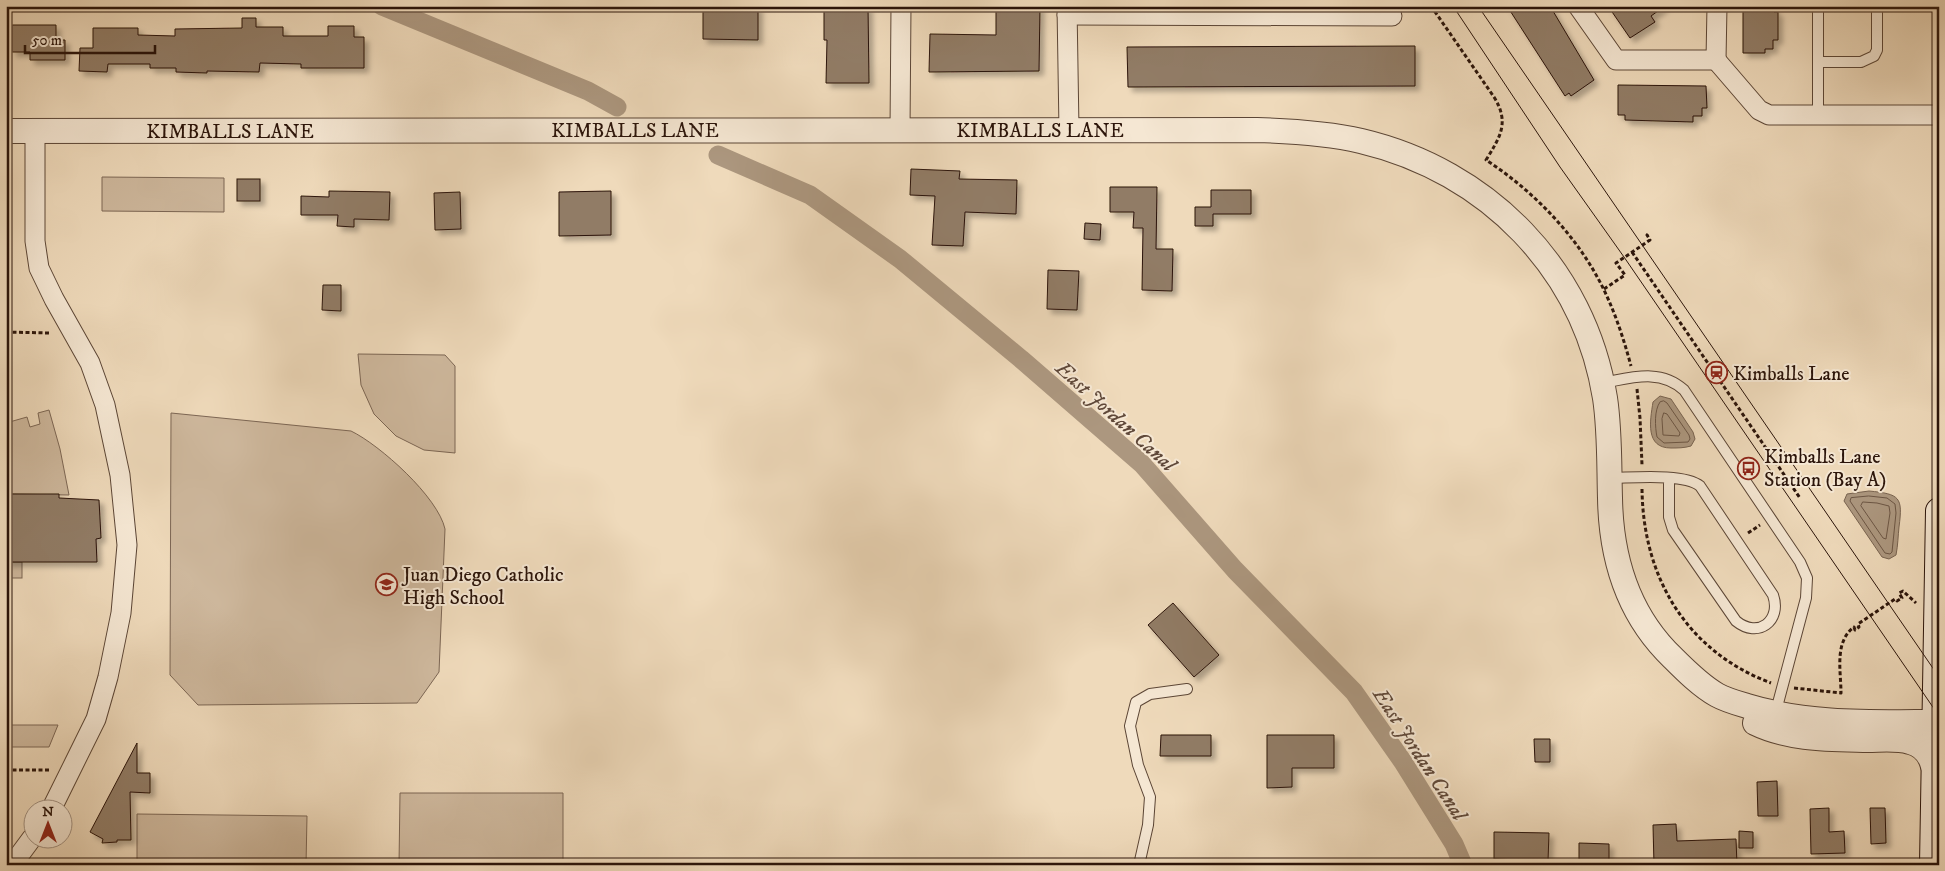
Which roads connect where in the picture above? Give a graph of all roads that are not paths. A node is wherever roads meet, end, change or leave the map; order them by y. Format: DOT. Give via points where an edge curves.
graph roads {
  1 [pos="901,6"];
  2 [pos="1578,6"];
  3 [pos="1717,6"];
  4 [pos="1818,6"];
  5 [pos="1877,6"];
  6 [pos="1067,11"];
  7 [pos="1285,11"];
  8 [pos="1392,16"];
  9 [pos="1716,60"];
  10 [pos="1818,62"];
  11 [pos="1939,115"];
  12 [pos="1818,116"];
  13 [pos="900,130"];
  14 [pos="1069,130"];
  15 [pos="6,131"];
  16 [pos="35,131"];
  17 [pos="1602,383"];
  18 [pos="1610,478"];
  19 [pos="1669,478"];
  20 [pos="1939,511"];
  21 [pos="1187,689"];
  22 [pos="1718,695"];
  23 [pos="1777,706"];
  24 [pos="1937,716"];
  25 [pos="1934,766"];
  26 [pos="57,798"];
  27 [pos="25,848"];
  28 [pos="12,865"];
  29 [pos="1139,865"];
  30 [pos="1933,865"];
  1 -- 13 [label="street"];
  2 -- 9 [label="street" via="1616,60"];
  3 -- 9 [label="street"];
  4 -- 10 [label="lane"];
  5 -- 10 [label="lane" via="1877,50 1874,56 1861,62"];
  6 -- 7 [label="street"];
  6 -- 14 [label="street"];
  7 -- 8 [label="street"];
  9 -- 12 [label="street" via="1759,110 1768,115"];
  10 -- 12 [label="lane"];
  11 -- 12 [label="street"];
  13 -- 14 [label="street, KIMBALLS LANE"];
  13 -- 16 [label="street, KIMBALLS LANE"];
  14 -- 17 [label="street, KIMBALLS LANE" via="1312,133 1362,141 1437,169 1496,206 1525,234 1548,263 1585,328"];
  15 -- 16 [label="street, KIMBALLS LANE"];
  16 -- 26 [label="street" via="35,241 39,268 90,362 105,405 120,475 126,545 122,613 108,677 96,719"];
  17 -- 18 [label="street, KIMBALLS LANE" via="1608,421"];
  17 -- 23 [label="lane" via="1651,376 1666,378 1684,390 1800,562 1807,578 1806,598"];
  18 -- 19 [label="lane"];
  18 -- 22 [label="street, KIMBALLS LANE" via="1615,549 1634,609 1653,638"];
  19 -- 19 [label="lane" via="1689,479 1700,486 1773,595 1776,610 1768,623 1748,629 1736,621 1676,536 1669,517"];
  20 -- 24 [label="main road"];
  21 -- 29 [label="lane" via="1150,694 1136,702 1130,726 1138,765 1150,797 1148,826"];
  22 -- 23 [label="street, KIMBALLS LANE"];
  22 -- 24 [label="street, KIMBALLS LANE" via="1761,710 1812,720"];
  22 -- 25 [label="street" via="1749,720 1774,730 1821,739 1910,742 1923,749"];
  23 -- 24 [label="street, KIMBALLS LANE"];
  24 -- 25 [label="main road"];
  25 -- 30 [label="main road"];
  27 -- 28 [label="street"];
}
